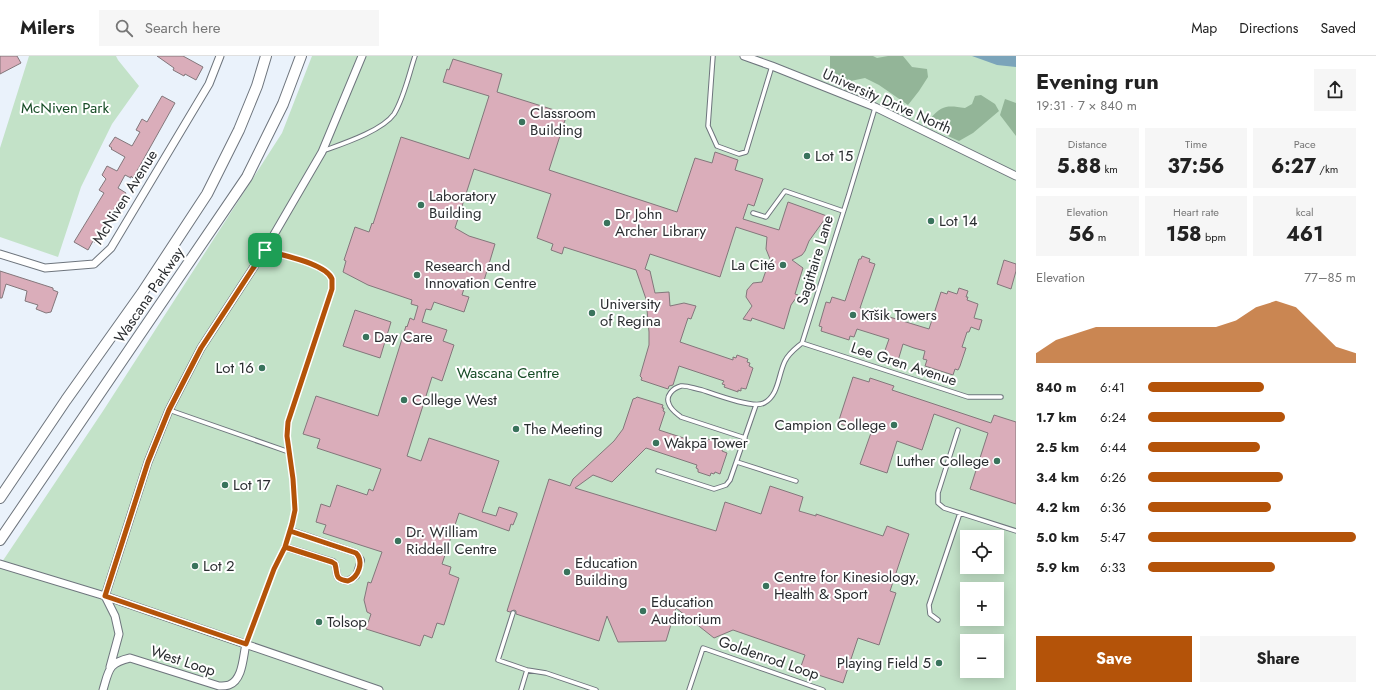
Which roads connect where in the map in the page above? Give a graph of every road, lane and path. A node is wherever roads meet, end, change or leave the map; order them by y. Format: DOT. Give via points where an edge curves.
graph roads {
  1 [pos="220,56"];
  2 [pos="266,56"];
  3 [pos="301,56"];
  4 [pos="362,56"];
  5 [pos="415,56"];
  6 [pos="712,56"];
  7 [pos="744,56"];
  8 [pos="772,66"];
  9 [pos="875,106"];
  10 [pos="322,152"];
  11 [pos="1016,176"];
  12 [pos="844,211"];
  13 [pos="753,213"];
  14 [pos="265,250"];
  15 [pos="0,254"];
  16 [pos="802,343"];
  17 [pos="1001,397"];
  18 [pos="756,405"];
  19 [pos="169,410"];
  20 [pos="958,430"];
  21 [pos="745,438"];
  22 [pos="289,452"];
  23 [pos="737,462"];
  24 [pos="658,471"];
  25 [pos="796,481"];
  26 [pos="0,498"];
  27 [pos="960,513"];
  28 [pos="290,531"];
  29 [pos="1016,531"];
  30 [pos="0,540"];
  31 [pos="285,547"];
  32 [pos="0,564"];
  33 [pos="105,596"];
  34 [pos="513,613"];
  35 [pos="938,620"];
  36 [pos="246,644"];
  37 [pos="110,667"];
  38 [pos="527,670"];
  39 [pos="103,690"];
  40 [pos="379,690"];
  41 [pos="520,690"];
  42 [pos="596,690"];
  43 [pos="689,690"];
  44 [pos="823,690"];
  1 -- 15 [label="street, McNiven Avenue" via="209,84 111,248 94,264 45,268"];
  2 -- 26 [label="main road, Wascana Parkway" via="239,130 207,194"];
  3 -- 30 [label="main road, Wascana Parkway" via="283,104 247,177"];
  4 -- 10 [label="street"];
  5 -- 10 [label="lane" via="393,115 366,134"];
  6 -- 8 [label="lane" via="708,126 717,146 739,154 746,152"];
  7 -- 8 [label="street, University Drive North"];
  8 -- 9 [label="street, University Drive North"];
  9 -- 11 [label="street, University Drive North"];
  9 -- 12 [label="lane, Sagittaire Lane"];
  10 -- 14 [label="street"];
  12 -- 13 [label="lane" via="785,191 766,217"];
  12 -- 16 [label="lane, Sagittaire Lane"];
  14 -- 19 [label="street" via="201,348"];
  14 -- 22 [label="lane" via="317,266 327,272 332,279 332,289 288,422"];
  16 -- 17 [label="lane, Lee Gren Avenue" via="968,398"];
  16 -- 18 [label="lane, Sagittaire Lane" via="785,361 775,391 769,400"];
  18 -- 21 [label="lane"];
  18 -- 21 [label="lane" via="691,387 680,386 668,397 672,410 681,417"];
  19 -- 22 [label="lane"];
  19 -- 33 [label="street" via="148,462"];
  20 -- 27 [label="lane" via="938,493 938,503 944,508"];
  21 -- 23 [label="lane"];
  22 -- 28 [label="lane" via="295,510"];
  23 -- 24 [label="lane" via="726,485 714,489"];
  23 -- 25 [label="lane"];
  27 -- 29 [label="lane"];
  27 -- 35 [label="lane" via="929,605 930,614"];
  28 -- 31 [label="lane"];
  28 -- 31 [label="street" via="356,553 361,560 356,576 348,581 338,578 335,564 332,562"];
  31 -- 36 [label="lane"];
  32 -- 33 [label="street"];
  33 -- 36 [label="street"];
  33 -- 37 [label="street" via="115,616 119,634"];
  34 -- 38 [label="lane" via="498,660"];
  36 -- 37 [label="street, West Loop" via="238,677 228,686 219,686 130,658 120,660"];
  36 -- 40 [label="street"];
  37 -- 39 [label="street"];
  38 -- 41 [label="lane"];
  38 -- 42 [label="lane"];
  43 -- 44 [label="lane, Goldenrod Loop" via="704,648"];
}
